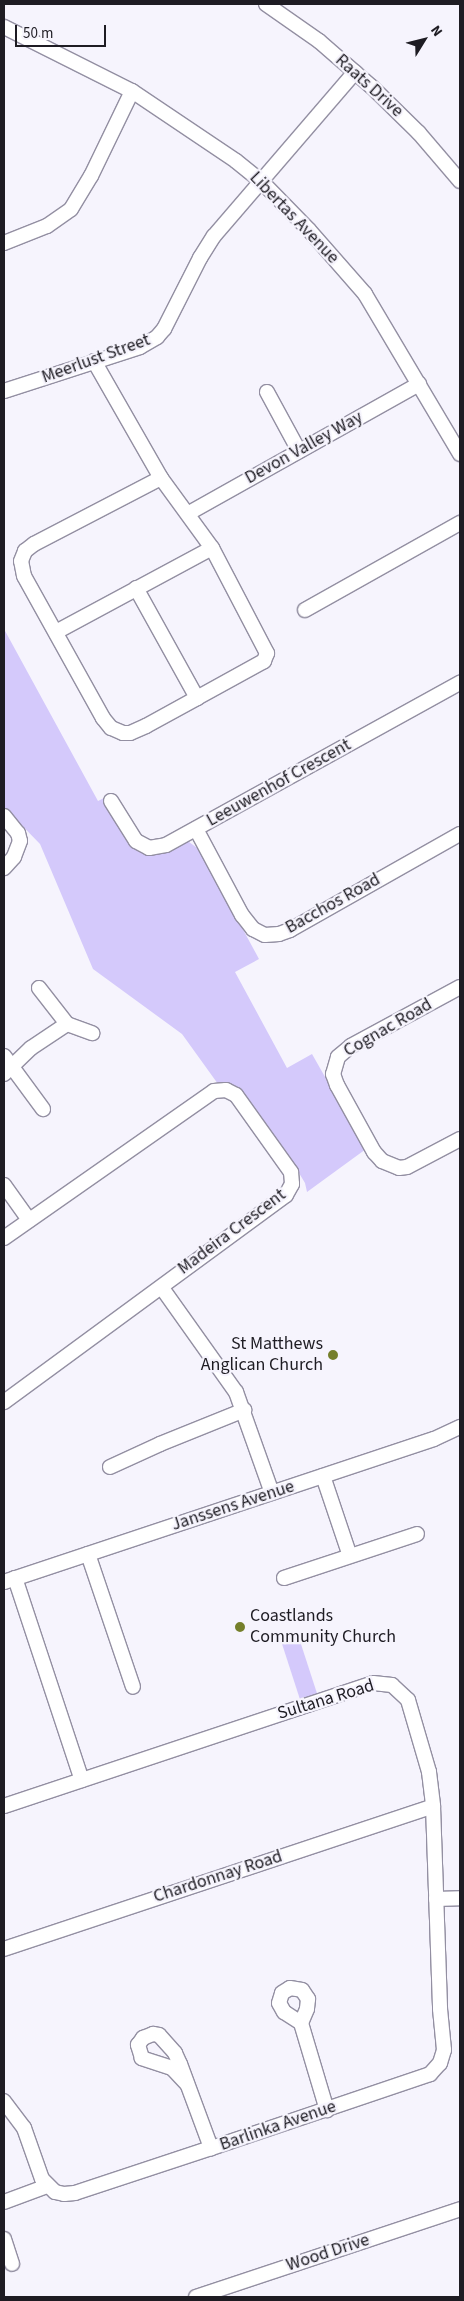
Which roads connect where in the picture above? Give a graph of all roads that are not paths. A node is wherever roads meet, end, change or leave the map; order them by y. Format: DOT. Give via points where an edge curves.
graph roads {
  1 [pos="266,4"];
  2 [pos="4,27"];
  3 [pos="355,72"];
  4 [pos="132,91"];
  5 [pos="460,181"];
  6 [pos="262,182"];
  7 [pos="4,242"];
  8 [pos="94,361"];
  9 [pos="419,384"];
  10 [pos="4,391"];
  11 [pos="267,392"];
  12 [pos="299,450"];
  13 [pos="460,454"];
  14 [pos="162,478"];
  15 [pos="189,513"];
  16 [pos="460,523"];
  17 [pos="212,548"];
  18 [pos="136,588"];
  19 [pos="305,610"];
  20 [pos="56,632"];
  21 [pos="460,683"];
  22 [pos="197,698"];
  23 [pos="111,801"];
  24 [pos="4,816"];
  25 [pos="196,829"];
  26 [pos="460,834"];
  27 [pos="4,868"];
  28 [pos="460,987"];
  29 [pos="39,988"];
  30 [pos="67,1024"];
  31 [pos="92,1033"];
  32 [pos="4,1056"];
  33 [pos="8,1071"];
  34 [pos="43,1109"];
  35 [pos="460,1139"];
  36 [pos="4,1185"];
  37 [pos="29,1220"];
  38 [pos="4,1238"];
  39 [pos="162,1288"];
  40 [pos="4,1402"];
  41 [pos="244,1410"];
  42 [pos="460,1427"];
  43 [pos="110,1467"];
  44 [pos="323,1476"];
  45 [pos="272,1492"];
  46 [pos="417,1534"];
  47 [pos="88,1554"];
  48 [pos="350,1556"];
  49 [pos="284,1578"];
  50 [pos="9,1580"];
  51 [pos="133,1687"];
  52 [pos="82,1780"];
  53 [pos="4,1806"];
  54 [pos="433,1806"];
  55 [pos="460,1898"];
  56 [pos="436,1899"];
  57 [pos="4,1949"];
  58 [pos="301,2024"];
  59 [pos="187,2084"];
  60 [pos="4,2101"];
  61 [pos="326,2110"];
  62 [pos="211,2148"];
  63 [pos="47,2186"];
  64 [pos="4,2202"];
  65 [pos="460,2209"];
  66 [pos="4,2238"];
  67 [pos="12,2264"];
  68 [pos="196,2297"];
  1 -- 3 [label="street, Raats Drive" via="319,41"];
  2 -- 4 [label="street, Libertas Avenue"];
  3 -- 5 [label="street, Raats Drive" via="419,133"];
  3 -- 6 [label="street, Meerlust Street"];
  4 -- 6 [label="street, Libertas Avenue"];
  4 -- 7 [label="street" via="91,176 71,209 48,226"];
  6 -- 8 [label="street, Meerlust Street" via="214,236 160,333 140,347"];
  6 -- 9 [label="street, Libertas Avenue" via="365,294"];
  8 -- 10 [label="street, Meerlust Street"];
  8 -- 14 [label="street"];
  9 -- 12 [label="street, Devon Valley Way"];
  9 -- 13 [label="street, Libertas Avenue"];
  11 -- 12 [label="street"];
  12 -- 15 [label="street, Devon Valley Way"];
  14 -- 15 [label="street"];
  14 -- 20 [label="street" via="25,551 22,570"];
  15 -- 17 [label="street"];
  16 -- 19 [label="street"];
  17 -- 18 [label="street"];
  17 -- 22 [label="street" via="267,653 264,661"];
  18 -- 20 [label="street"];
  18 -- 22 [label="street"];
  20 -- 22 [label="street" via="103,718 118,732 136,731"];
  21 -- 25 [label="street, Leeuwenhof Crescent"];
  23 -- 25 [label="street, Leeuwenhof Crescent" via="136,841 149,848 166,845"];
  24 -- 27 [label="street" via="18,833 20,841 14,857"];
  25 -- 26 [label="street, Bacchos Road" via="242,915 253,929 265,935 290,930"];
  28 -- 35 [label="street, Cognac Road" via="351,1046 338,1056 333,1074 336,1085 382,1161 399,1168 407,1167"];
  29 -- 30 [label="street"];
  30 -- 31 [label="street"];
  30 -- 33 [label="street" via="32,1048"];
  32 -- 33 [label="street"];
  33 -- 34 [label="street"];
  36 -- 37 [label="street"];
  37 -- 38 [label="street, Madeira Crescent"];
  37 -- 39 [label="street, Madeira Crescent" via="209,1094 220,1089 232,1092 288,1166 291,1188"];
  39 -- 40 [label="street, Madeira Crescent"];
  39 -- 41 [label="street" via="228,1377"];
  41 -- 43 [label="street"];
  41 -- 45 [label="street"];
  42 -- 44 [label="street, Janssens Avenue" via="434,1439"];
  44 -- 45 [label="street, Janssens Avenue"];
  44 -- 48 [label="street"];
  45 -- 47 [label="street, Janssens Avenue"];
  46 -- 48 [label="street"];
  47 -- 50 [label="street, Janssens Avenue"];
  47 -- 51 [label="street"];
  48 -- 49 [label="street"];
  50 -- 52 [label="street"];
  52 -- 53 [label="street"];
  52 -- 54 [label="street, Sultana Road" via="373,1683 392,1686 408,1700 426,1758"];
  54 -- 56 [label="street, Sultana Road"];
  54 -- 57 [label="street, Chardonnay Road"];
  55 -- 56 [label="street"];
  56 -- 61 [label="street, Barlinka Avenue" via="444,2050 440,2063 430,2074"];
  58 -- 61 [label="street"];
  59 -- 62 [label="street"];
  60 -- 63 [label="street" via="24,2128"];
  61 -- 62 [label="street, Barlinka Avenue"];
  62 -- 63 [label="street, Barlinka Avenue" via="75,2193 55,2192"];
  63 -- 64 [label="street"];
  65 -- 68 [label="street, Wood Drive"];
  66 -- 67 [label="street"];
}
